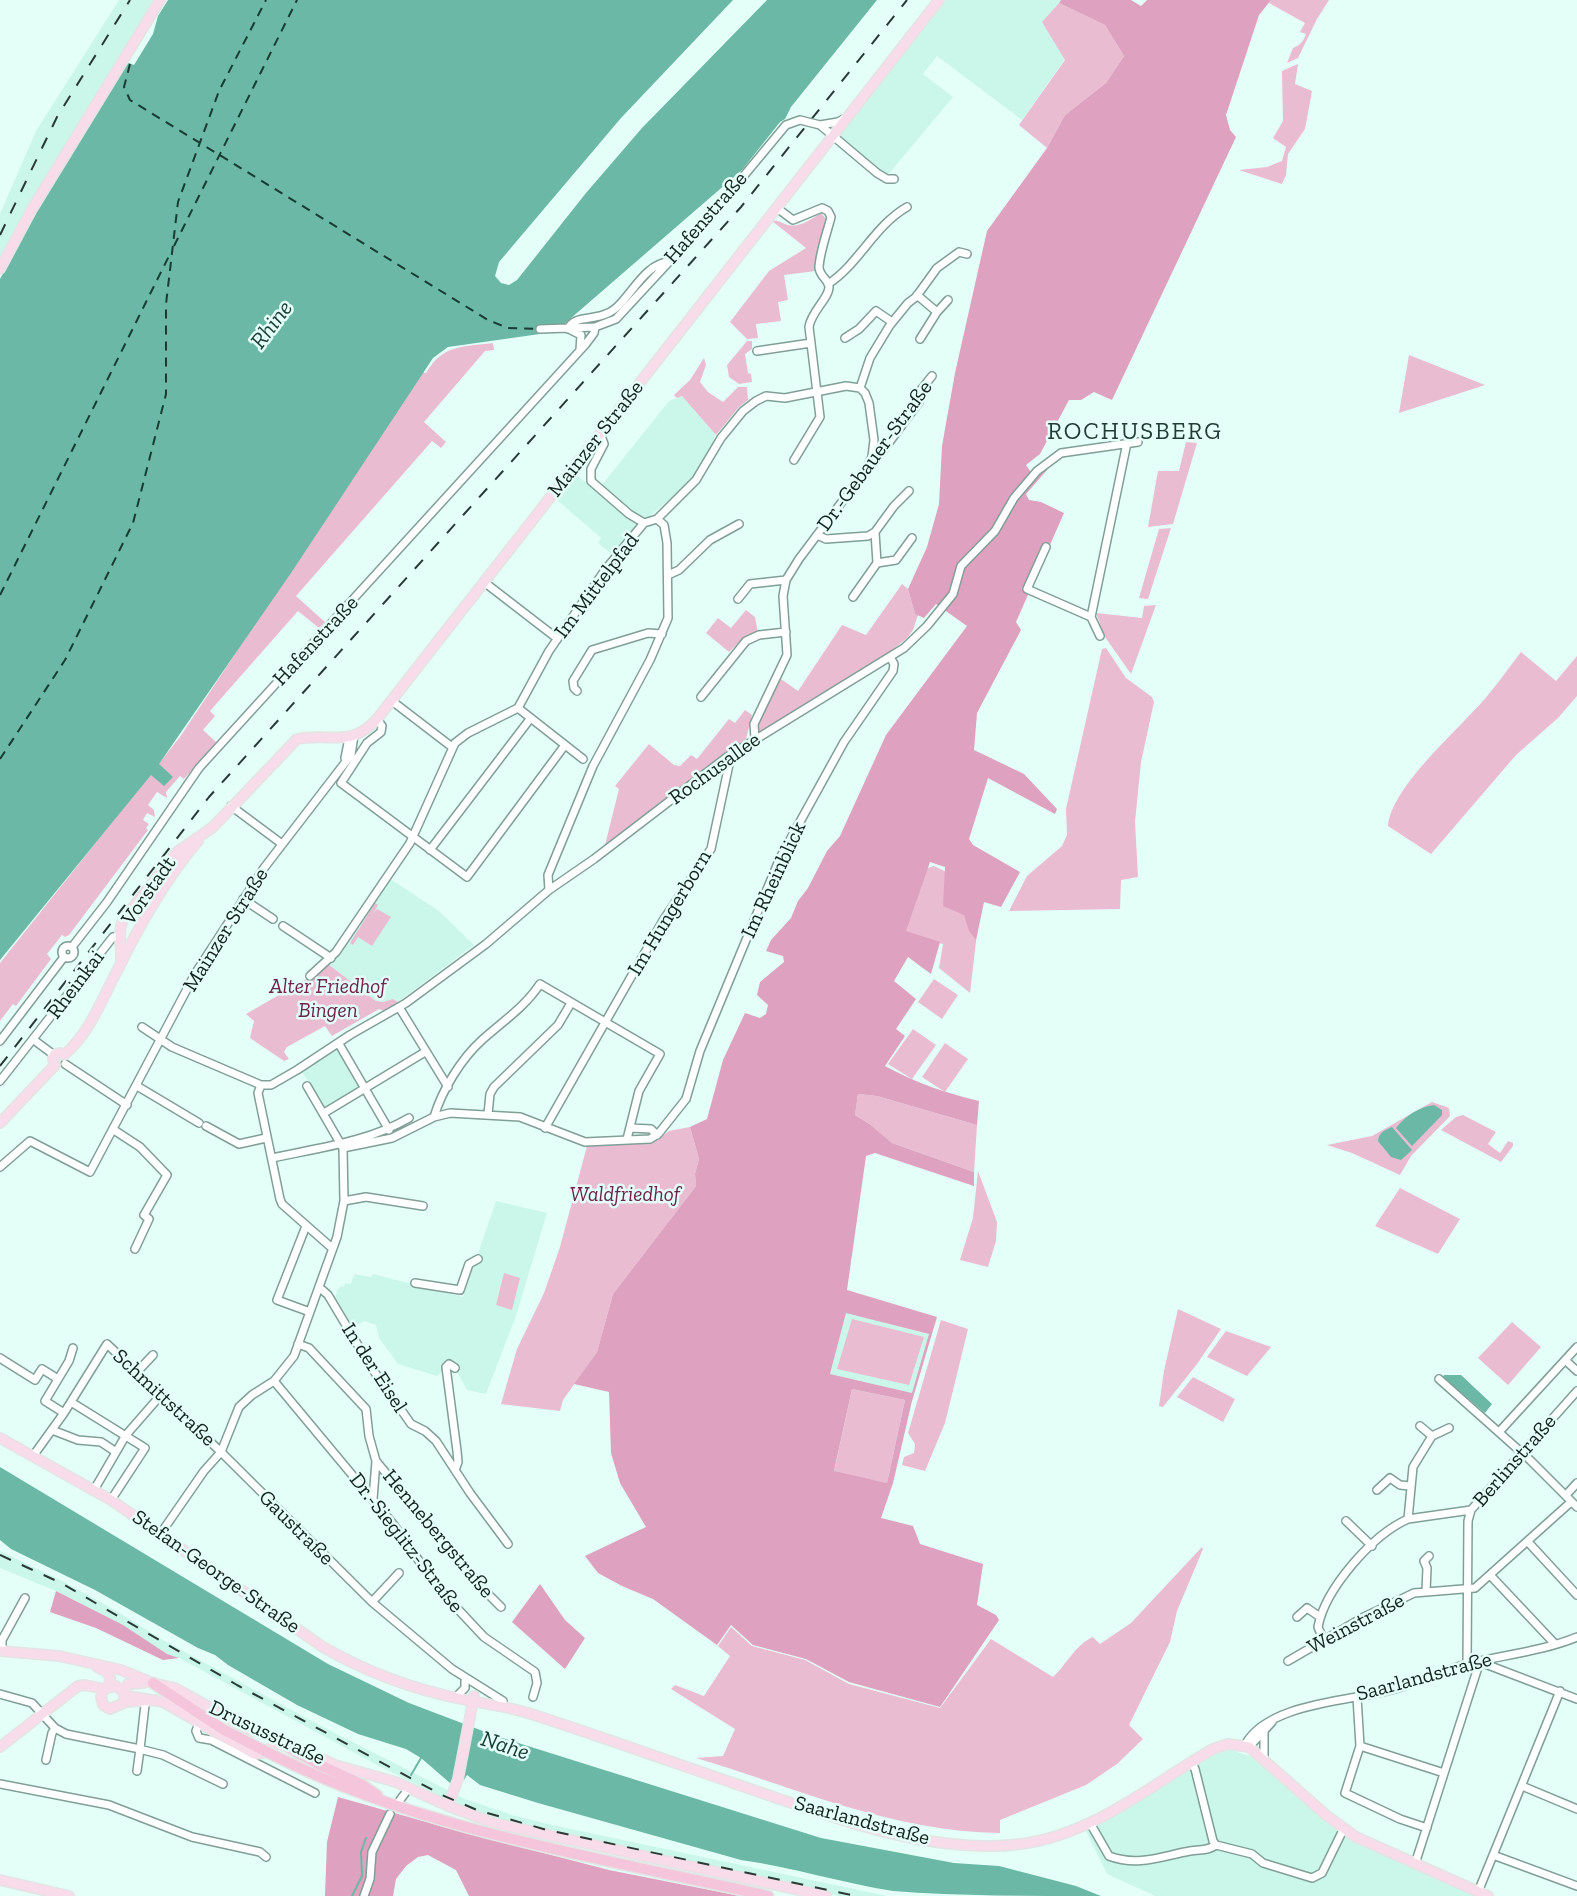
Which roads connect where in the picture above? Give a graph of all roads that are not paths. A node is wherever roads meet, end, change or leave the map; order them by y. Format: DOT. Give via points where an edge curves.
graph roads {
  1 [pos="160,0"];
  2 [pos="939,0"];
  3 [pos="848,116"];
  4 [pos="820,125"];
  5 [pos="834,136"];
  6 [pos="894,179"];
  7 [pos="907,207"];
  8 [pos="777,208"];
  9 [pos="967,254"];
  10 [pos="669,262"];
  11 [pos="0,270"];
  12 [pos="828,284"];
  13 [pos="917,295"];
  14 [pos="948,300"];
  15 [pos="937,312"];
  16 [pos="892,322"];
  17 [pos="595,327"];
  18 [pos="540,329"];
  19 [pos="568,329"];
  20 [pos="845,338"];
  21 [pos="920,339"];
  22 [pos="811,343"];
  23 [pos="580,351"];
  24 [pos="757,351"];
  25 [pos="932,376"];
  26 [pos="860,388"];
  27 [pos="816,391"];
  28 [pos="600,433"];
  29 [pos="1138,442"];
  30 [pos="1127,443"];
  31 [pos="872,457"];
  32 [pos="794,460"];
  33 [pos="909,491"];
  34 [pos="657,519"];
  35 [pos="644,523"];
  36 [pos="739,524"];
  37 [pos="875,532"];
  38 [pos="817,535"];
  39 [pos="912,538"];
  40 [pos="1046,547"];
  41 [pos="877,563"];
  42 [pos="668,575"];
  43 [pos="786,580"];
  44 [pos="484,582"];
  45 [pos="853,597"];
  46 [pos="738,598"];
  47 [pos="1091,617"];
  48 [pos="786,632"];
  49 [pos="662,634"];
  50 [pos="554,636"];
  51 [pos="1100,636"];
  52 [pos="890,657"];
  53 [pos="578,691"];
  54 [pos="701,697"];
  55 [pos="391,701"];
  56 [pos="517,708"];
  57 [pos="377,719"];
  58 [pos="530,719"];
  59 [pos="352,737"];
  60 [pos="332,738"];
  61 [pos="755,738"];
  62 [pos="565,745"];
  63 [pos="452,747"];
  64 [pos="347,754"];
  65 [pos="727,757"];
  66 [pos="583,759"];
  67 [pos="341,765"];
  68 [pos="231,806"];
  69 [pos="413,837"];
  70 [pos="282,844"];
  71 [pos="430,850"];
  72 [pos="181,854"];
  73 [pos="549,890"];
  74 [pos="243,899"];
  75 [pos="273,919"];
  76 [pos="283,926"];
  77 [pos="121,936"];
  78 [pos="137,936"];
  79 [pos="331,958"];
  80 [pos="121,963"];
  81 [pos="310,976"];
  82 [pos="571,1003"];
  83 [pos="399,1007"];
  84 [pos="605,1023"];
  85 [pos="142,1027"];
  86 [pos="161,1039"];
  87 [pos="34,1040"];
  88 [pos="0,1041"];
  89 [pos="339,1044"];
  90 [pos="425,1052"];
  91 [pos="60,1060"];
  92 [pos="0,1081"];
  93 [pos="261,1085"];
  94 [pos="137,1086"];
  95 [pos="307,1086"];
  96 [pos="448,1087"];
  97 [pos="365,1088"];
  98 [pos="127,1105"];
  99 [pos="324,1113"];
  100 [pos="488,1114"];
  101 [pos="434,1117"];
  102 [pos="409,1118"];
  103 [pos="0,1124"];
  104 [pos="545,1128"];
  105 [pos="630,1128"];
  106 [pos="389,1129"];
  107 [pos="114,1130"];
  108 [pos="657,1135"];
  109 [pos="267,1138"];
  110 [pos="627,1139"];
  111 [pos="342,1146"];
  112 [pos="272,1158"];
  113 [pos="0,1167"];
  114 [pos="344,1200"];
  115 [pos="423,1206"];
  116 [pos="306,1226"];
  117 [pos="332,1248"];
  118 [pos="135,1249"];
  119 [pos="478,1259"];
  120 [pos="415,1283"];
  121 [pos="319,1287"];
  122 [pos="310,1312"];
  123 [pos="298,1344"];
  124 [pos="1577,1347"];
  125 [pos="73,1348"];
  126 [pos="153,1355"];
  127 [pos="0,1358"];
  128 [pos="1565,1360"];
  129 [pos="455,1368"];
  130 [pos="1577,1371"];
  131 [pos="136,1373"];
  132 [pos="58,1379"];
  133 [pos="1439,1379"];
  134 [pos="274,1381"];
  135 [pos="1577,1391"];
  136 [pos="160,1396"];
  137 [pos="71,1402"];
  138 [pos="64,1413"];
  139 [pos="1420,1426"];
  140 [pos="1449,1428"];
  141 [pos="52,1430"];
  142 [pos="1499,1432"];
  143 [pos="126,1435"];
  144 [pos="1432,1436"];
  145 [pos="0,1438"];
  146 [pos="116,1452"];
  147 [pos="221,1452"];
  148 [pos="1521,1452"];
  149 [pos="33,1456"];
  150 [pos="376,1461"];
  151 [pos="455,1470"];
  152 [pos="1577,1483"];
  153 [pos="1409,1486"];
  154 [pos="94,1490"];
  155 [pos="1377,1490"];
  156 [pos="373,1499"];
  157 [pos="111,1500"];
  158 [pos="1571,1501"];
  159 [pos="1471,1510"];
  160 [pos="1408,1519"];
  161 [pos="1346,1521"];
  162 [pos="161,1534"];
  163 [pos="1528,1542"];
  164 [pos="508,1544"];
  165 [pos="1372,1546"];
  166 [pos="1429,1556"];
  167 [pos="399,1573"];
  168 [pos="1490,1575"];
  169 [pos="1467,1589"];
  170 [pos="1426,1591"];
  171 [pos="1577,1595"];
  172 [pos="26,1598"];
  173 [pos="372,1602"];
  174 [pos="501,1607"];
  175 [pos="1297,1617"];
  176 [pos="1320,1617"];
  177 [pos="1577,1637"];
  178 [pos="1323,1639"];
  179 [pos="1555,1644"];
  180 [pos="1,1651"];
  181 [pos="87,1661"];
  182 [pos="1288,1661"];
  183 [pos="1480,1661"];
  184 [pos="1467,1664"];
  185 [pos="467,1681"];
  186 [pos="153,1683"];
  187 [pos="104,1691"];
  188 [pos="1560,1691"];
  189 [pos="437,1693"];
  190 [pos="0,1694"];
  191 [pos="459,1694"];
  192 [pos="533,1697"];
  193 [pos="1357,1697"];
  194 [pos="123,1698"];
  195 [pos="474,1698"];
  196 [pos="1577,1699"];
  197 [pos="503,1701"];
  198 [pos="145,1705"];
  199 [pos="43,1712"];
  200 [pos="528,1713"];
  201 [pos="201,1719"];
  202 [pos="1273,1721"];
  203 [pos="55,1728"];
  204 [pos="1264,1732"];
  205 [pos="279,1742"];
  206 [pos="0,1746"];
  207 [pos="1247,1746"];
  208 [pos="1360,1746"];
  209 [pos="139,1749"];
  210 [pos="1264,1758"];
  211 [pos="46,1760"];
  212 [pos="1191,1762"];
  213 [pos="137,1772"];
  214 [pos="1444,1773"];
  215 [pos="0,1784"];
  216 [pos="223,1784"];
  217 [pos="1522,1786"];
  218 [pos="409,1787"];
  219 [pos="316,1793"];
  220 [pos="400,1800"];
  221 [pos="448,1806"];
  222 [pos="390,1809"];
  223 [pos="1577,1809"];
  224 [pos="1090,1823"];
  225 [pos="1344,1828"];
  226 [pos="1427,1828"];
  227 [pos="1216,1845"];
  228 [pos="1493,1855"];
  229 [pos="266,1857"];
  230 [pos="1415,1864"];
  231 [pos="0,1880"];
  232 [pos="1577,1886"];
  233 [pos="1483,1894"];
  234 [pos="69,1896"];
  235 [pos="364,1896"];
  236 [pos="768,1896"];
  237 [pos="826,1896"];
  1 -- 11 [label="main road" via="32,209"];
  2 -- 3 [label="main road, Mainzer Straße"];
  3 -- 4 [label="street, Hafenstraße"];
  3 -- 5 [label="main road, Mainzer Straße"];
  4 -- 5 [label="street"];
  4 -- 10 [label="street, Hafenstraße, bridge" via="800,120 786,125"];
  5 -- 6 [label="street" via="877,173"];
  5 -- 8 [label="main road, Mainzer Straße"];
  7 -- 12 [label="street" via="872,236"];
  8 -- 12 [label="street" via="793,220 819,208 828,211 831,218 820,271"];
  8 -- 28 [label="main road, Mainzer Straße"];
  9 -- 13 [label="street" via="960,251 943,262"];
  10 -- 17 [label="street, Hafenstraße" via="621,315"];
  10 -- 19 [label="street" via="655,265 609,313 575,319"];
  12 -- 22 [label="street" via="810,320"];
  13 -- 15 [label="street"];
  13 -- 16 [label="street"];
  14 -- 15 [label="street"];
  15 -- 21 [label="street"];
  16 -- 20 [label="street" via="876,311"];
  16 -- 26 [label="street" via="870,358"];
  17 -- 19 [label="street, Hafenstraße"];
  17 -- 23 [label="street, Hafenstraße"];
  18 -- 19 [label="street, Hafenstraße"];
  19 -- 23 [label="street" via="581,335"];
  22 -- 24 [label="street"];
  22 -- 27 [label="street"];
  23 -- 88 [label="street, Hafenstraße" via="199,768 107,902 72,947 63,947 64,957"];
  25 -- 31 [label="street, Dr.-Gebauer-Straße" via="882,452"];
  26 -- 27 [label="street, Im Mittelpfad"];
  26 -- 31 [label="street" via="869,403"];
  27 -- 32 [label="street" via="820,417"];
  27 -- 34 [label="street, Im Mittelpfad" via="785,398 766,396 752,403 721,438 696,480"];
  28 -- 35 [label="street" via="604,444 590,481"];
  28 -- 44 [label="main road, Mainzer Straße"];
  29 -- 30 [label="street, Rochusallee"];
  30 -- 47 [label="street"];
  30 -- 52 [label="street, Rochusallee" via="1061,453 1037,471 995,531 961,566 954,594"];
  31 -- 38 [label="street, Dr.-Gebauer-Straße"];
  33 -- 37 [label="street"];
  34 -- 35 [label="street, Im Mittelpfad"];
  34 -- 42 [label="street" via="665,529"];
  35 -- 56 [label="street, Im Mittelpfad" via="588,594"];
  36 -- 42 [label="street" via="710,540"];
  37 -- 38 [label="street, Dr.-Gebauer-Straße" via="826,540"];
  37 -- 41 [label="street"];
  38 -- 43 [label="street, Dr.-Gebauer-Straße"];
  39 -- 41 [label="street" via="897,560"];
  40 -- 47 [label="street" via="1027,589"];
  41 -- 45 [label="street"];
  42 -- 49 [label="street" via="669,615"];
  43 -- 46 [label="street" via="750,583"];
  43 -- 48 [label="street"];
  44 -- 50 [label="street"];
  44 -- 55 [label="main road, Mainzer Straße"];
  47 -- 51 [label="street"];
  48 -- 54 [label="street" via="746,641"];
  48 -- 61 [label="street" via="786,660 754,724"];
  49 -- 53 [label="street" via="648,633 592,650 573,681"];
  49 -- 73 [label="street" via="593,766 548,875"];
  52 -- 61 [label="street, Rochusallee"];
  52 -- 108 [label="street, Im Rheinblick" via="893,671 844,742 780,858 699,1051 685,1099"];
  55 -- 57 [label="main road, Mainzer Straße"];
  55 -- 63 [label="street"];
  56 -- 58 [label="street"];
  56 -- 63 [label="street" via="468,733"];
  57 -- 59 [label="main road, Mainzer Straße"];
  57 -- 69 [label="street" via="381,732 367,743 341,783"];
  58 -- 62 [label="street"];
  58 -- 71 [label="street"];
  59 -- 60 [label="main road, Vorstadt"];
  59 -- 64 [label="street, Mainzer Straße"];
  59 -- 67 [label="street, Mainzer Straße" via="351,755"];
  60 -- 64 [label="street"];
  60 -- 68 [label="main road, Vorstadt" via="297,739"];
  61 -- 65 [label="street, Rochusallee"];
  62 -- 66 [label="street"];
  62 -- 71 [label="street" via="467,877"];
  63 -- 69 [label="street"];
  64 -- 67 [label="street, Mainzer Straße"];
  65 -- 73 [label="street, Rochusallee"];
  65 -- 84 [label="street, Im Hungerborn" via="710,849"];
  67 -- 70 [label="street, Mainzer Straße"];
  68 -- 70 [label="street"];
  68 -- 72 [label="main road, Vorstadt"];
  69 -- 71 [label="street"];
  69 -- 79 [label="street"];
  70 -- 74 [label="street, Mainzer Straße"];
  72 -- 77 [label="main road, Vorstadt" via="123,920"];
  72 -- 78 [label="main road, Vorstadt"];
  73 -- 83 [label="street, Rochusallee" via="486,944"];
  74 -- 75 [label="street"];
  74 -- 86 [label="street, Mainzer Straße" via="195,974"];
  76 -- 79 [label="street"];
  77 -- 78 [label="main road" via="127,940"];
  77 -- 80 [label="main road, Vorstadt"];
  77 -- 87 [label="street, Rheinkai" via="113,937"];
  78 -- 80 [label="main road, Vorstadt"];
  79 -- 81 [label="street"];
  80 -- 91 [label="main road, Vorstadt" via="79,1044"];
  82 -- 84 [label="street"];
  82 -- 96 [label="street" via="540,984 528,1001 481,1040"];
  82 -- 100 [label="street" via="558,1025 494,1087"];
  83 -- 89 [label="street, Rochusallee"];
  83 -- 90 [label="street"];
  84 -- 104 [label="street, Im Hungerborn"];
  84 -- 105 [label="street" via="660,1054 639,1091"];
  85 -- 86 [label="street"];
  86 -- 93 [label="street"];
  86 -- 94 [label="street, Mainzer Straße"];
  87 -- 91 [label="street, Rheinkai"];
  87 -- 92 [label="street, Rheinkai"];
  89 -- 93 [label="street, Rochusallee" via="274,1083"];
  89 -- 97 [label="street"];
  90 -- 96 [label="street"];
  90 -- 97 [label="street"];
  91 -- 98 [label="street, Rheinkai"];
  91 -- 103 [label="main road, Vorstadt"];
  93 -- 109 [label="street" via="258,1093"];
  94 -- 98 [label="street, Mainzer Straße"];
  94 -- 109 [label="street" via="239,1144"];
  95 -- 99 [label="street"];
  96 -- 101 [label="street"];
  97 -- 99 [label="street"];
  97 -- 106 [label="street"];
  98 -- 107 [label="street, Mainzer Straße"];
  99 -- 111 [label="street"];
  100 -- 101 [label="street"];
  100 -- 104 [label="street" via="520,1117"];
  101 -- 111 [label="street" via="392,1138"];
  102 -- 106 [label="street"];
  104 -- 110 [label="street" via="585,1142"];
  105 -- 108 [label="street" via="652,1129"];
  105 -- 110 [label="street"];
  106 -- 111 [label="street"];
  107 -- 113 [label="street, Mainzer Straße" via="90,1172 30,1141"];
  107 -- 118 [label="street" via="140,1147 167,1175 144,1215 149,1219"];
  108 -- 110 [label="street"];
  109 -- 112 [label="street"];
  111 -- 112 [label="street"];
  111 -- 114 [label="street"];
  112 -- 116 [label="street" via="282,1205"];
  114 -- 115 [label="street" via="366,1197"];
  114 -- 117 [label="street"];
  116 -- 117 [label="street"];
  116 -- 122 [label="street" via="277,1300"];
  117 -- 121 [label="street"];
  119 -- 120 [label="street" via="469,1264 460,1290"];
  121 -- 122 [label="street"];
  121 -- 151 [label="street, In der Eisel" via="411,1424 436,1441"];
  122 -- 123 [label="street"];
  123 -- 134 [label="street" via="289,1365"];
  123 -- 150 [label="street" via="309,1348 366,1409"];
  124 -- 128 [label="street"];
  125 -- 132 [label="street"];
  126 -- 131 [label="street"];
  127 -- 132 [label="street" via="35,1380 41,1369"];
  128 -- 130 [label="street"];
  128 -- 142 [label="street"];
  129 -- 151 [label="street" via="446,1367 458,1462"];
  131 -- 136 [label="street, Schmittstraße"];
  131 -- 137 [label="street, Schmittstraße" via="107,1344"];
  132 -- 138 [label="street" via="45,1401"];
  133 -- 142 [label="street"];
  134 -- 147 [label="street" via="239,1407"];
  134 -- 156 [label="street, Dr.-Sieglitz-Straße"];
  135 -- 148 [label="street, Berlinstraße"];
  136 -- 143 [label="street"];
  136 -- 147 [label="street, Schmittstraße"];
  137 -- 138 [label="street"];
  137 -- 143 [label="street"];
  138 -- 141 [label="street"];
  139 -- 144 [label="street"];
  140 -- 144 [label="street"];
  141 -- 146 [label="street" via="78,1440 101,1442"];
  141 -- 149 [label="street"];
  142 -- 148 [label="street"];
  143 -- 146 [label="street"];
  143 -- 157 [label="street" via="145,1448"];
  144 -- 153 [label="street" via="1413,1467"];
  145 -- 149 [label="main road, Stefan-George-Straße"];
  146 -- 154 [label="street"];
  147 -- 162 [label="street"];
  147 -- 173 [label="street, Gaustraße"];
  148 -- 158 [label="street"];
  148 -- 159 [label="street, Berlinstraße"];
  149 -- 154 [label="main road, Stefan-George-Straße"];
  150 -- 156 [label="street"];
  150 -- 174 [label="street, Hennebergstraße"];
  151 -- 164 [label="street, In der Eisel"];
  152 -- 158 [label="street, Weinstraße"];
  153 -- 155 [label="street" via="1390,1478"];
  153 -- 160 [label="street"];
  154 -- 157 [label="main road, Stefan-George-Straße"];
  156 -- 192 [label="street, Dr.-Sieglitz-Straße" via="439,1588 484,1637 535,1672"];
  157 -- 162 [label="main road, Stefan-George-Straße"];
  158 -- 163 [label="street, Weinstraße"];
  159 -- 160 [label="street"];
  159 -- 169 [label="street, Berlinstraße"];
  160 -- 165 [label="street"];
  161 -- 165 [label="street"];
  162 -- 189 [label="main road, Stefan-George-Straße" via="350,1663"];
  163 -- 168 [label="street, Weinstraße"];
  163 -- 171 [label="street"];
  165 -- 176 [label="street" via="1330,1594"];
  166 -- 170 [label="street, Weinstraße" via="1424,1561"];
  167 -- 173 [label="street"];
  168 -- 169 [label="street, Weinstraße"];
  168 -- 179 [label="street"];
  169 -- 170 [label="street, Weinstraße"];
  169 -- 184 [label="street, Berlinstraße"];
  170 -- 178 [label="street, Weinstraße" via="1413,1593"];
  172 -- 180 [label="street" via="2,1640"];
  173 -- 185 [label="street, Gaustraße"];
  175 -- 176 [label="street" via="1307,1608"];
  176 -- 178 [label="street"];
  177 -- 179 [label="street, Saarlandstraße"];
  178 -- 182 [label="street, Weinstraße"];
  179 -- 183 [label="street, Saarlandstraße"];
  180 -- 181 [label="main road, Drususstraße"];
  181 -- 186 [label="main road, Drususstraße"];
  181 -- 187 [label="main road" via="107,1672 110,1678"];
  183 -- 184 [label="street, Saarlandstraße"];
  183 -- 188 [label="street"];
  183 -- 214 [label="street"];
  184 -- 193 [label="street, Saarlandstraße"];
  185 -- 191 [label="street"];
  185 -- 195 [label="street" via="477,1688"];
  185 -- 197 [label="street, Gaustraße"];
  186 -- 194 [label="main road" via="132,1682"];
  186 -- 201 [label="highway"];
  186 -- 205 [label="main road, Drususstraße" via="175,1688"];
  187 -- 194 [label="main road" via="119,1688"];
  187 -- 194 [label="main road" via="103,1704 110,1709 118,1707"];
  187 -- 199 [label="main road" via="85,1685 74,1688"];
  188 -- 196 [label="street"];
  188 -- 217 [label="street"];
  189 -- 191 [label="main road, Stefan-George-Straße"];
  189 -- 195 [label="main road, Stefan-George-Straße"];
  190 -- 199 [label="street" via="33,1703"];
  191 -- 195 [label="main road, Stefan-George-Straße"];
  193 -- 202 [label="street, Saarlandstraße" via="1311,1705"];
  193 -- 208 [label="street"];
  194 -- 201 [label="main road" via="163,1702"];
  195 -- 197 [label="main road, Saarlandstraße"];
  195 -- 200 [label="main road, Saarlandstraße"];
  195 -- 221 [label="main road"];
  197 -- 200 [label="main road, Saarlandstraße"];
  198 -- 209 [label="street"];
  199 -- 203 [label="street"];
  199 -- 206 [label="main road"];
  200 -- 224 [label="main road, Saarlandstraße" via="854,1823 924,1839 1018,1844 1060,1836"];
  201 -- 205 [label="main road" via="254,1754"];
  201 -- 219 [label="street" via="196,1731 199,1738"];
  201 -- 222 [label="highway, bridge"];
  202 -- 204 [label="street, Saarlandstraße"];
  202 -- 207 [label="street, Saarlandstraße" via="1258,1728"];
  203 -- 209 [label="street"];
  203 -- 211 [label="street"];
  204 -- 207 [label="street, Saarlandstraße"];
  204 -- 210 [label="street"];
  205 -- 218 [label="main road, Drususstraße"];
  205 -- 222 [label="highway" via="360,1784"];
  207 -- 210 [label="main road"];
  207 -- 212 [label="main road, Saarlandstraße" via="1221,1746"];
  208 -- 214 [label="street"];
  208 -- 226 [label="street" via="1345,1793"];
  209 -- 213 [label="street"];
  209 -- 216 [label="street" via="163,1755"];
  210 -- 225 [label="main road"];
  212 -- 224 [label="main road, Saarlandstraße"];
  212 -- 227 [label="street"];
  214 -- 226 [label="street"];
  215 -- 229 [label="street" via="108,1805 192,1837"];
  217 -- 223 [label="street"];
  217 -- 228 [label="street"];
  218 -- 220 [label="street"];
  218 -- 221 [label="main road, Drususstraße"];
  221 -- 237 [label="main road, Drususstraße" via="521,1830"];
  222 -- 235 [label="street" via="372,1852"];
  222 -- 236 [label="highway"];
  224 -- 227 [label="street" via="1109,1856 1122,1861 1161,1859"];
  225 -- 227 [label="street" via="1322,1873 1315,1878"];
  225 -- 230 [label="main road"];
  226 -- 230 [label="street"];
  228 -- 232 [label="street"];
  228 -- 233 [label="street"];
  230 -- 233 [label="main road"];
  231 -- 234 [label="main road"];
}
